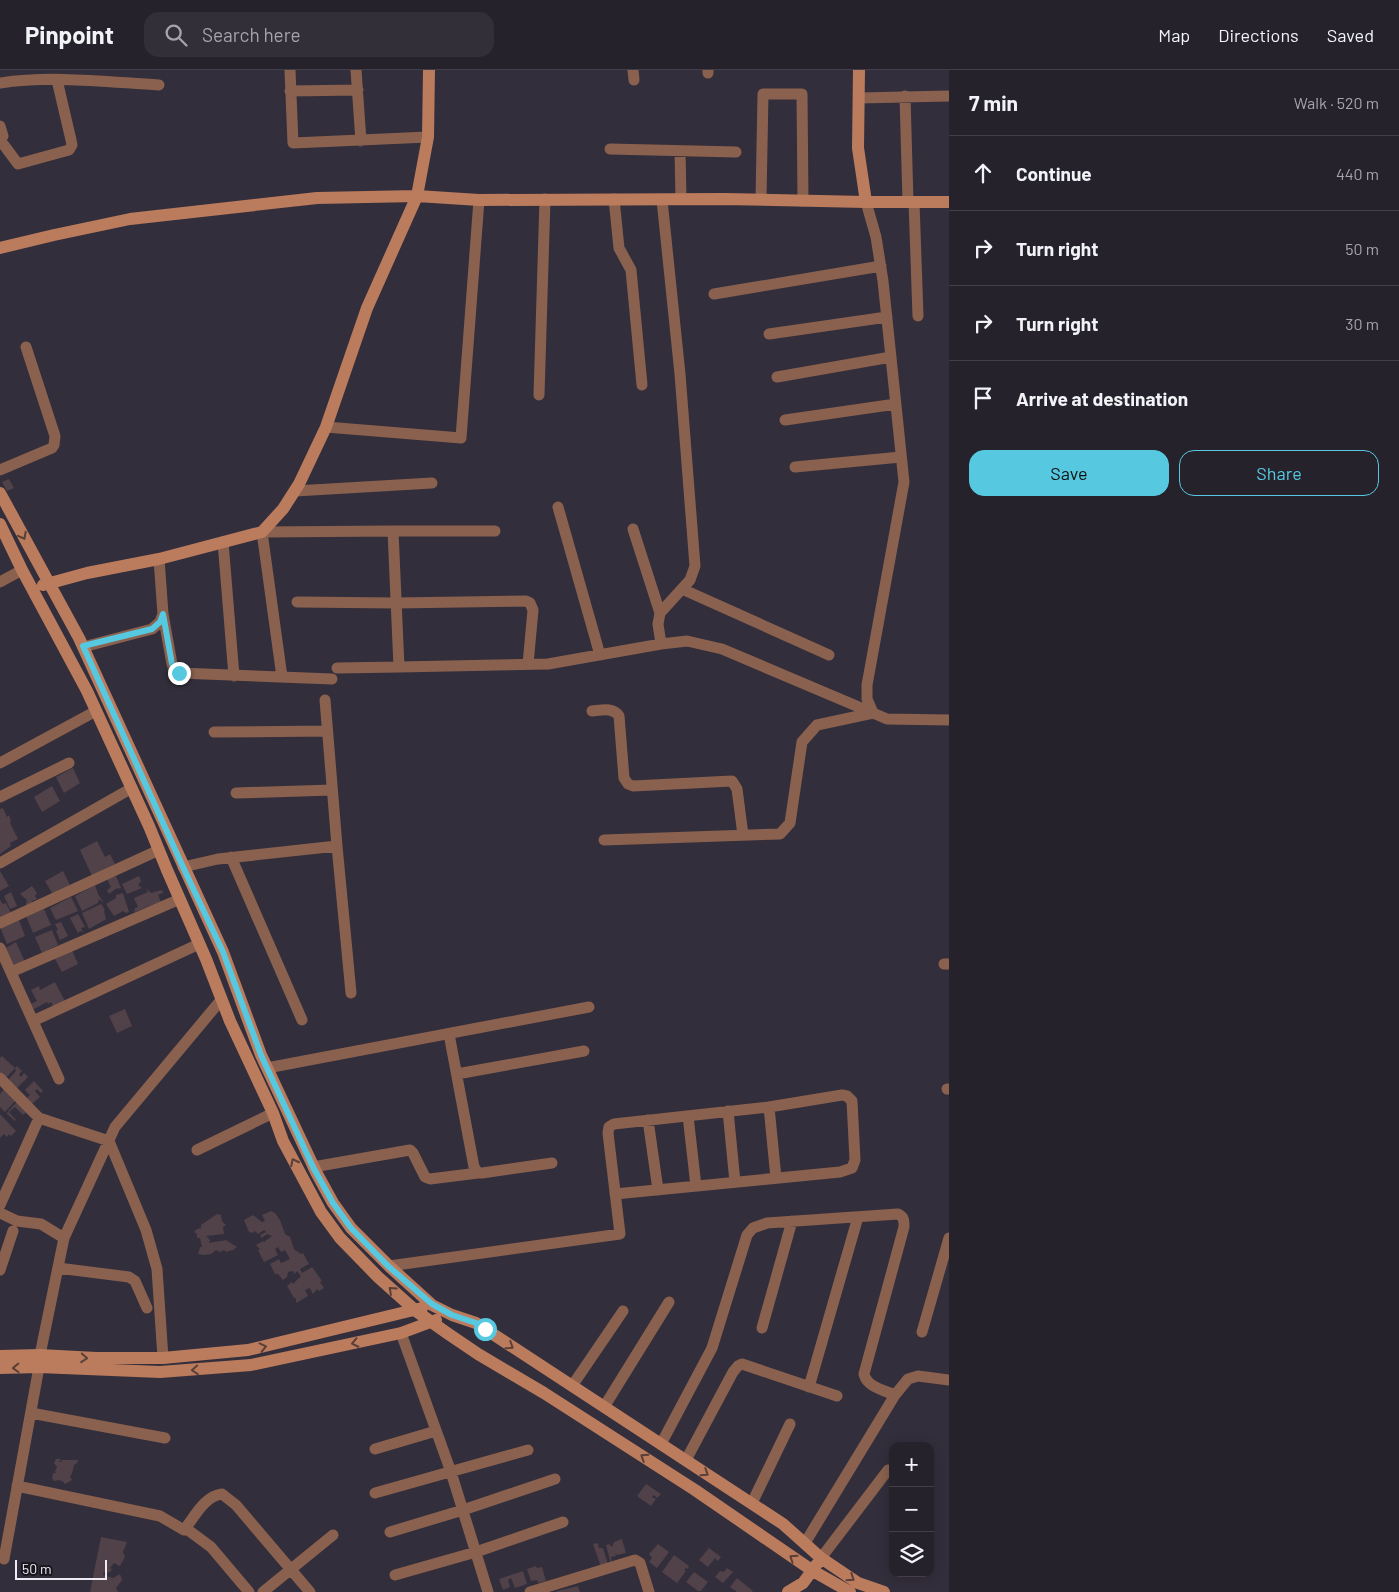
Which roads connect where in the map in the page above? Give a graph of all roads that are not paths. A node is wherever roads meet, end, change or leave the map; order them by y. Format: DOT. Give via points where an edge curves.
graph roads {
  1 [pos="290,70"];
  2 [pos="356,70"];
  3 [pos="429,70"];
  4 [pos="859,70"];
  5 [pos="57,80"];
  6 [pos="0,83"];
  7 [pos="159,85"];
  8 [pos="358,90"];
  9 [pos="290,91"];
  10 [pos="905,96"];
  11 [pos="949,96"];
  12 [pos="859,98"];
  13 [pos="0,126"];
  14 [pos="428,137"];
  15 [pos="361,140"];
  16 [pos="1,141"];
  17 [pos="610,150"];
  18 [pos="680,151"];
  19 [pos="736,152"];
  20 [pos="417,196"];
  21 [pos="545,199"];
  22 [pos="614,199"];
  23 [pos="681,199"];
  24 [pos="762,199"];
  25 [pos="479,200"];
  26 [pos="662,200"];
  27 [pos="803,200"];
  28 [pos="866,202"];
  29 [pos="911,202"];
  30 [pos="949,202"];
  31 [pos="0,246"];
  32 [pos="881,266"];
  33 [pos="714,294"];
  34 [pos="918,316"];
  35 [pos="887,317"];
  36 [pos="769,334"];
  37 [pos="26,347"];
  38 [pos="892,357"];
  39 [pos="777,377"];
  40 [pos="642,384"];
  41 [pos="539,394"];
  42 [pos="896,404"];
  43 [pos="785,420"];
  44 [pos="326,427"];
  45 [pos="901,457"];
  46 [pos="795,467"];
  47 [pos="0,470"];
  48 [pos="432,483"];
  49 [pos="294,491"];
  50 [pos="0,493"];
  51 [pos="558,507"];
  52 [pos="0,524"];
  53 [pos="633,529"];
  54 [pos="393,531"];
  55 [pos="495,531"];
  56 [pos="262,532"];
  57 [pos="222,542"];
  58 [pos="159,559"];
  59 [pos="22,570"];
  60 [pos="0,582"];
  61 [pos="48,584"];
  62 [pos="32,587"];
  63 [pos="682,589"];
  64 [pos="297,602"];
  65 [pos="396,603"];
  66 [pos="660,613"];
  67 [pos="163,614"];
  68 [pos="662,644"];
  69 [pos="83,646"];
  70 [pos="600,655"];
  71 [pos="829,655"];
  72 [pos="528,664"];
  73 [pos="399,667"];
  74 [pos="234,676"];
  75 [pos="282,677"];
  76 [pos="325,700"];
  77 [pos="96,711"];
  78 [pos="592,711"];
  79 [pos="873,713"];
  80 [pos="949,720"];
  81 [pos="327,731"];
  82 [pos="214,732"];
  83 [pos="69,763"];
  84 [pos="0,764"];
  85 [pos="132,788"];
  86 [pos="332,790"];
  87 [pos="236,793"];
  88 [pos="0,797"];
  89 [pos="743,835"];
  90 [pos="604,840"];
  91 [pos="337,846"];
  92 [pos="159,850"];
  93 [pos="230,857"];
  94 [pos="0,863"];
  95 [pos="183,867"];
  96 [pos="180,899"];
  97 [pos="0,923"];
  98 [pos="199,944"];
  99 [pos="0,948"];
  100 [pos="11,972"];
  101 [pos="351,993"];
  102 [pos="221,1000"];
  103 [pos="589,1008"];
  104 [pos="302,1020"];
  105 [pos="33,1021"];
  106 [pos="449,1034"];
  107 [pos="584,1051"];
  108 [pos="267,1068"];
  109 [pos="457,1074"];
  110 [pos="0,1078"];
  111 [pos="59,1079"];
  112 [pos="769,1107"];
  113 [pos="728,1111"];
  114 [pos="273,1113"];
  115 [pos="688,1116"];
  116 [pos="39,1118"];
  117 [pos="648,1120"];
  118 [pos="109,1141"];
  119 [pos="197,1150"];
  120 [pos="552,1163"];
  121 [pos="313,1167"];
  122 [pos="478,1173"];
  123 [pos="776,1178"];
  124 [pos="735,1182"];
  125 [pos="696,1186"];
  126 [pos="658,1190"];
  127 [pos="615,1194"];
  128 [pos="0,1205"];
  129 [pos="0,1213"];
  130 [pos="858,1217"];
  131 [pos="792,1221"];
  132 [pos="13,1231"];
  133 [pos="64,1238"];
  134 [pos="949,1238"];
  135 [pos="388,1266"];
  136 [pos="58,1268"];
  137 [pos="0,1270"];
  138 [pos="669,1302"];
  139 [pos="432,1304"];
  140 [pos="147,1308"];
  141 [pos="416,1311"];
  142 [pos="623,1312"];
  143 [pos="452,1315"];
  144 [pos="431,1321"];
  145 [pos="762,1328"];
  146 [pos="922,1332"];
  147 [pos="401,1333"];
  148 [pos="0,1356"];
  149 [pos="163,1358"];
  150 [pos="40,1361"];
  151 [pos="0,1368"];
  152 [pos="949,1380"];
  153 [pos="572,1386"];
  154 [pos="809,1387"];
  155 [pos="895,1395"];
  156 [pos="837,1396"];
  157 [pos="604,1407"];
  158 [pos="31,1413"];
  159 [pos="790,1424"];
  160 [pos="436,1431"];
  161 [pos="165,1438"];
  162 [pos="661,1444"];
  163 [pos="375,1449"];
  164 [pos="528,1450"];
  165 [pos="686,1460"];
  166 [pos="888,1470"];
  167 [pos="451,1472"];
  168 [pos="555,1479"];
  169 [pos="17,1486"];
  170 [pos="375,1493"];
  171 [pos="752,1503"];
  172 [pos="463,1510"];
  173 [pos="563,1522"];
  174 [pos="5,1524"];
  175 [pos="184,1530"];
  176 [pos="390,1532"];
  177 [pos="333,1535"];
  178 [pos="805,1543"];
  179 [pos="476,1552"];
  180 [pos="821,1558"];
  181 [pos="4,1559"];
  182 [pos="291,1569"];
  183 [pos="813,1571"];
  184 [pos="395,1576"];
  185 [pos="249,1592"];
  186 [pos="263,1592"];
  187 [pos="310,1592"];
  188 [pos="488,1592"];
  189 [pos="530,1592"];
  190 [pos="649,1592"];
  191 [pos="788,1592"];
  192 [pos="850,1592"];
  193 [pos="884,1592"];
  1 -- 9 [label="street"];
  2 -- 8 [label="street"];
  3 -- 14 [label="main road"];
  4 -- 12 [label="main road"];
  5 -- 6 [label="street"];
  5 -- 7 [label="street"];
  5 -- 16 [label="street" via="72,145 69,150 18,164"];
  8 -- 9 [label="street"];
  8 -- 15 [label="street"];
  9 -- 15 [label="street" via="293,143"];
  10 -- 11 [label="street"];
  10 -- 12 [label="street"];
  10 -- 29 [label="street"];
  12 -- 28 [label="main road" via="858,148"];
  13 -- 16 [label="street"];
  14 -- 15 [label="street"];
  14 -- 20 [label="main road"];
  17 -- 18 [label="street"];
  18 -- 19 [label="street"];
  18 -- 23 [label="street"];
  20 -- 25 [label="main road"];
  20 -- 31 [label="main road" via="316,198 130,219"];
  20 -- 44 [label="main road" via="367,308"];
  21 -- 22 [label="main road"];
  21 -- 25 [label="main road"];
  21 -- 41 [label="street"];
  22 -- 26 [label="main road"];
  22 -- 40 [label="street" via="620,248 632,270"];
  23 -- 24 [label="main road"];
  23 -- 26 [label="main road"];
  24 -- 27 [label="main road"];
  24 -- 27 [label="street" via="763,94 802,94"];
  25 -- 44 [label="street" via="461,438"];
  26 -- 63 [label="street" via="695,566 690,580"];
  27 -- 28 [label="main road"];
  28 -- 29 [label="main road"];
  28 -- 32 [label="street"];
  29 -- 30 [label="main road"];
  29 -- 34 [label="street"];
  32 -- 33 [label="street"];
  32 -- 35 [label="street"];
  35 -- 36 [label="street"];
  35 -- 38 [label="street"];
  37 -- 47 [label="street" via="55,441 52,448"];
  38 -- 39 [label="street"];
  38 -- 42 [label="street"];
  42 -- 43 [label="street"];
  42 -- 45 [label="street"];
  44 -- 49 [label="main road"];
  45 -- 46 [label="street"];
  45 -- 79 [label="street" via="904,482 867,685 867,699"];
  48 -- 49 [label="street"];
  49 -- 56 [label="main road" via="283,510"];
  50 -- 61 [label="main road, one-way"];
  51 -- 70 [label="street"];
  52 -- 59 [label="main road"];
  53 -- 66 [label="street"];
  54 -- 55 [label="street"];
  54 -- 56 [label="street"];
  54 -- 65 [label="street"];
  56 -- 57 [label="main road"];
  56 -- 75 [label="street"];
  57 -- 58 [label="main road"];
  57 -- 74 [label="street"];
  58 -- 61 [label="main road"];
  58 -- 67 [label="street"];
  59 -- 60 [label="street"];
  59 -- 62 [label="main road"];
  61 -- 62 [label="main road"];
  61 -- 69 [label="main road"];
  62 -- 77 [label="main road"];
  63 -- 66 [label="street"];
  63 -- 71 [label="street"];
  64 -- 65 [label="street"];
  65 -- 72 [label="street" via="530,602"];
  65 -- 73 [label="street"];
  66 -- 68 [label="street" via="658,624"];
  67 -- 69 [label="street" via="152,629"];
  67 -- 74 [label="street" via="174,670"];
  68 -- 70 [label="street"];
  68 -- 79 [label="street" via="687,641 722,649"];
  69 -- 95 [label="main road"];
  70 -- 72 [label="street"];
  72 -- 73 [label="street"];
  73 -- 75 [label="street"];
  74 -- 75 [label="street"];
  76 -- 81 [label="street"];
  77 -- 84 [label="street"];
  77 -- 85 [label="main road"];
  78 -- 89 [label="street" via="612,710 619,716 624,778 628,784 732,781 737,790"];
  79 -- 80 [label="street" via="887,719"];
  79 -- 89 [label="street" via="817,725 802,742 790,823 780,834"];
  81 -- 82 [label="street"];
  81 -- 86 [label="street"];
  83 -- 88 [label="street"];
  85 -- 92 [label="main road"];
  85 -- 94 [label="street"];
  86 -- 87 [label="street"];
  86 -- 91 [label="street"];
  89 -- 90 [label="street"];
  91 -- 93 [label="street"];
  91 -- 101 [label="street"];
  92 -- 96 [label="main road"];
  92 -- 97 [label="street"];
  93 -- 95 [label="street"];
  93 -- 104 [label="street"];
  95 -- 108 [label="main road" via="223,952"];
  96 -- 98 [label="main road"];
  96 -- 100 [label="street"];
  98 -- 102 [label="main road"];
  98 -- 105 [label="street"];
  99 -- 100 [label="street"];
  100 -- 105 [label="street"];
  102 -- 114 [label="main road"];
  102 -- 118 [label="street" via="116,1127"];
  103 -- 106 [label="street"];
  105 -- 111 [label="street"];
  106 -- 108 [label="street"];
  106 -- 109 [label="street"];
  107 -- 109 [label="street"];
  108 -- 121 [label="main road"];
  109 -- 122 [label="street" via="474,1168"];
  110 -- 116 [label="street"];
  112 -- 113 [label="street"];
  112 -- 123 [label="street"];
  112 -- 123 [label="street" via="842,1095 852,1101 855,1160 852,1168"];
  113 -- 115 [label="street"];
  113 -- 124 [label="street"];
  114 -- 119 [label="street"];
  141 -- 114 [label="main road, one-way" via="378,1277 320,1212 283,1141"];
  115 -- 117 [label="street"];
  115 -- 125 [label="street"];
  116 -- 118 [label="street"];
  116 -- 128 [label="street"];
  117 -- 126 [label="street"];
  117 -- 127 [label="street" via="609,1126"];
  118 -- 133 [label="street"];
  118 -- 149 [label="street" via="146,1230 156,1269"];
  120 -- 122 [label="street"];
  121 -- 122 [label="street" via="410,1150 425,1177 430,1179"];
  121 -- 135 [label="main road" via="351,1228"];
  123 -- 124 [label="street"];
  124 -- 125 [label="street"];
  125 -- 126 [label="street"];
  126 -- 127 [label="street"];
  127 -- 135 [label="street" via="620,1234"];
  129 -- 133 [label="street" via="42,1224"];
  130 -- 131 [label="street"];
  130 -- 154 [label="street"];
  130 -- 155 [label="street" via="898,1214 904,1220 864,1374 869,1384"];
  131 -- 145 [label="street"];
  131 -- 162 [label="street" via="767,1223 753,1228 747,1235 712,1348"];
  132 -- 137 [label="street"];
  133 -- 136 [label="street"];
  134 -- 146 [label="street"];
  135 -- 139 [label="main road"];
  136 -- 140 [label="street" via="129,1277 135,1281"];
  136 -- 150 [label="street"];
  138 -- 157 [label="street"];
  139 -- 141 [label="main road"];
  139 -- 143 [label="main road"];
  141 -- 144 [label="main road"];
  149 -- 141 [label="main road, one-way" via="248,1350"];
  142 -- 153 [label="street"];
  143 -- 144 [label="main road"];
  143 -- 153 [label="main road, one-way" via="476,1323"];
  144 -- 147 [label="main road"];
  183 -- 144 [label="main road, one-way" via="695,1490"];
  147 -- 150 [label="main road, one-way" via="252,1366 160,1372"];
  147 -- 160 [label="street"];
  148 -- 150 [label="main road"];
  150 -- 149 [label="main road, one-way"];
  150 -- 151 [label="main road, one-way"];
  150 -- 158 [label="street"];
  152 -- 155 [label="street" via="918,1376 908,1379"];
  153 -- 157 [label="main road"];
  154 -- 156 [label="street"];
  154 -- 165 [label="street" via="744,1365 738,1366"];
  155 -- 178 [label="street"];
  157 -- 162 [label="main road"];
  158 -- 161 [label="street"];
  158 -- 169 [label="street"];
  159 -- 171 [label="street"];
  160 -- 163 [label="street"];
  160 -- 167 [label="street"];
  162 -- 165 [label="main road"];
  164 -- 167 [label="street"];
  165 -- 171 [label="main road, one-way"];
  166 -- 180 [label="street"];
  167 -- 170 [label="street"];
  167 -- 172 [label="street"];
  168 -- 172 [label="street"];
  169 -- 174 [label="street"];
  169 -- 175 [label="street" via="160,1516"];
  171 -- 178 [label="main road"];
  172 -- 176 [label="street"];
  172 -- 179 [label="street"];
  173 -- 179 [label="street"];
  174 -- 181 [label="street"];
  175 -- 182 [label="street" via="206,1501 222,1494 236,1505"];
  175 -- 185 [label="street" via="211,1547"];
  177 -- 182 [label="street"];
  178 -- 180 [label="main road"];
  179 -- 184 [label="street"];
  179 -- 188 [label="street"];
  180 -- 183 [label="main road"];
  180 -- 193 [label="main road, one-way" via="858,1583"];
  182 -- 186 [label="street"];
  182 -- 187 [label="street"];
  183 -- 191 [label="main road"];
  183 -- 192 [label="main road"];
  189 -- 190 [label="street" via="635,1560 640,1563"];
}
